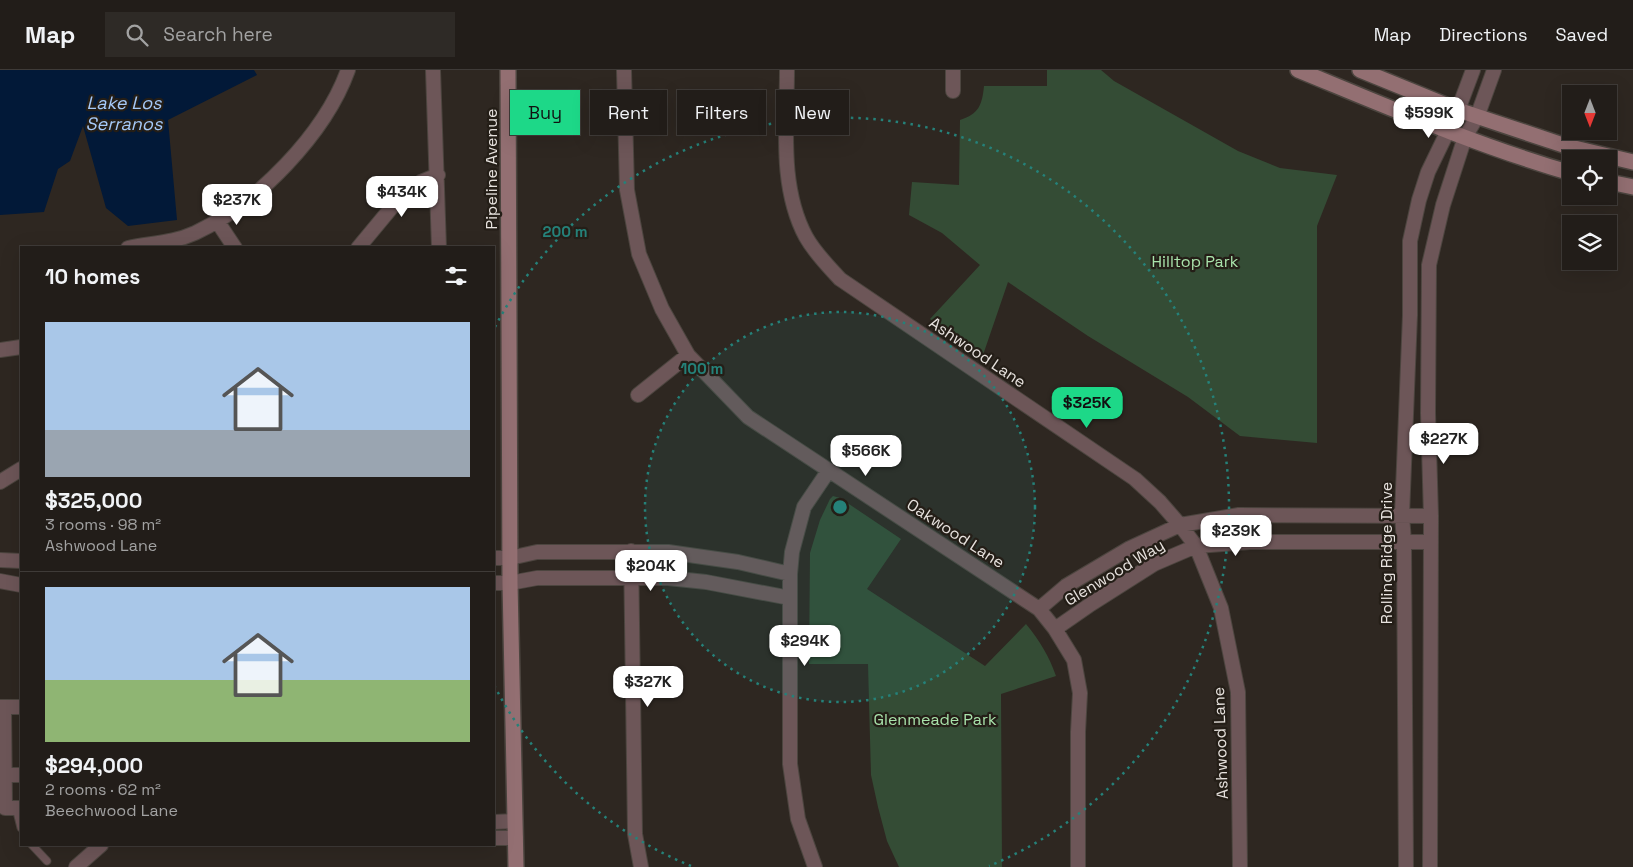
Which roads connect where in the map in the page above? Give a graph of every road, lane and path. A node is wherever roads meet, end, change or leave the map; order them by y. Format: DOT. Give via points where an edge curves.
graph roads {
  1 [pos="348,70"];
  2 [pos="433,70"];
  3 [pos="508,70"];
  4 [pos="624,70"];
  5 [pos="787,70"];
  6 [pos="953,70"];
  7 [pos="1298,70"];
  8 [pos="1360,70"];
  9 [pos="1473,70"];
  10 [pos="1494,70"];
  11 [pos="953,91"];
  12 [pos="1458,110"];
  13 [pos="1477,117"];
  14 [pos="1448,131"];
  15 [pos="1465,137"];
  16 [pos="1633,162"];
  17 [pos="1562,170"];
  18 [pos="438,175"];
  19 [pos="1617,184"];
  20 [pos="1633,187"];
  21 [pos="217,221"];
  22 [pos="142,246"];
  23 [pos="233,246"];
  24 [pos="360,246"];
  25 [pos="439,246"];
  26 [pos="20,348"];
  27 [pos="0,350"];
  28 [pos="688,355"];
  29 [pos="638,394"];
  30 [pos="829,470"];
  31 [pos="20,471"];
  32 [pos="0,482"];
  33 [pos="1402,515"];
  34 [pos="1431,516"];
  35 [pos="1180,525"];
  36 [pos="1404,542"];
  37 [pos="1431,542"];
  38 [pos="1196,546"];
  39 [pos="631,551"];
  40 [pos="495,558"];
  41 [pos="510,558"];
  42 [pos="0,560"];
  43 [pos="20,561"];
  44 [pos="790,574"];
  45 [pos="631,577"];
  46 [pos="0,581"];
  47 [pos="495,583"];
  48 [pos="510,583"];
  49 [pos="20,585"];
  50 [pos="790,598"];
  51 [pos="1039,609"];
  52 [pos="1055,629"];
  53 [pos="2,707"];
  54 [pos="20,707"];
  55 [pos="4,775"];
  56 [pos="20,775"];
  57 [pos="19,808"];
  58 [pos="515,821"];
  59 [pos="495,822"];
  60 [pos="495,838"];
  61 [pos="516,838"];
  62 [pos="33,846"];
  63 [pos="100,846"];
  64 [pos="47,861"];
  65 [pos="76,867"];
  66 [pos="516,867"];
  67 [pos="642,867"];
  68 [pos="815,867"];
  69 [pos="1078,867"];
  70 [pos="1240,867"];
  71 [pos="1406,867"];
  72 [pos="1430,867"];
  1 -- 21 [label="street" via="332,106 296,153 264,184"];
  2 -- 18 [label="street"];
  3 -- 41 [label="main road, Pipeline Avenue"];
  4 -- 28 [label="street, Oakwood Lane" via="627,190 639,254 662,309"];
  5 -- 35 [label="street, Ashwood Lane" via="787,177 797,218 819,256 840,279 1135,479"];
  6 -- 11 [label="street"];
  7 -- 14 [label="main road"];
  8 -- 12 [label="main road"];
  9 -- 12 [label="street, Rolling Ridge Drive"];
  10 -- 13 [label="street"];
  12 -- 13 [label="main road"];
  12 -- 14 [label="street, Rolling Ridge Drive"];
  13 -- 15 [label="street"];
  13 -- 16 [label="main road" via="1566,146"];
  14 -- 15 [label="main road"];
  14 -- 33 [label="street, Rolling Ridge Drive" via="1428,172 1410,241"];
  15 -- 17 [label="main road"];
  15 -- 34 [label="street" via="1443,204 1429,265"];
  18 -- 24 [label="street" via="402,195"];
  18 -- 25 [label="street"];
  19 -- 20 [label="main road"];
  21 -- 22 [label="street" via="170,242"];
  21 -- 23 [label="street"];
  26 -- 27 [label="street"];
  28 -- 29 [label="street"];
  28 -- 30 [label="street, Oakwood Lane" via="748,417"];
  30 -- 44 [label="street" via="804,507 792,552"];
  30 -- 51 [label="street, Oakwood Lane"];
  31 -- 32 [label="street"];
  33 -- 34 [label="street, Glenwood Way"];
  33 -- 35 [label="street, Glenwood Way" via="1239,515"];
  33 -- 36 [label="street, Rolling Ridge Drive"];
  34 -- 37 [label="street"];
  35 -- 38 [label="street, Ashwood Lane"];
  35 -- 51 [label="street, Glenwood Way" via="1130,548 1066,586"];
  36 -- 37 [label="street, Glenwood Way"];
  36 -- 38 [label="street, Glenwood Way" via="1250,542"];
  36 -- 71 [label="street, Rolling Ridge Drive"];
  37 -- 72 [label="street"];
  38 -- 52 [label="street, Glenwood Way" via="1154,564"];
  38 -- 70 [label="street, Ashwood Lane" via="1221,608 1238,692"];
  39 -- 41 [label="street" via="537,552"];
  39 -- 44 [label="street" via="706,556"];
  39 -- 45 [label="street"];
  40 -- 41 [label="street"];
  41 -- 48 [label="main road, Pipeline Avenue"];
  42 -- 43 [label="street"];
  44 -- 50 [label="street"];
  45 -- 48 [label="street" via="537,578"];
  45 -- 50 [label="street" via="706,582"];
  45 -- 67 [label="street" via="635,834"];
  46 -- 49 [label="street"];
  47 -- 48 [label="street"];
  48 -- 58 [label="main road, Pipeline Avenue"];
  50 -- 68 [label="street" via="790,764 798,819"];
  51 -- 52 [label="street, Oakwood Lane"];
  52 -- 69 [label="street, Oakwood Lane" via="1074,660 1080,693"];
  53 -- 54 [label="street"];
  53 -- 55 [label="street"];
  55 -- 56 [label="street"];
  55 -- 57 [label="street" via="4,808"];
  58 -- 59 [label="street"];
  58 -- 61 [label="main road, Pipeline Avenue"];
  60 -- 61 [label="street"];
  61 -- 66 [label="main road, Pipeline Avenue"];
  62 -- 64 [label="lane"];
  63 -- 65 [label="street"];
}
